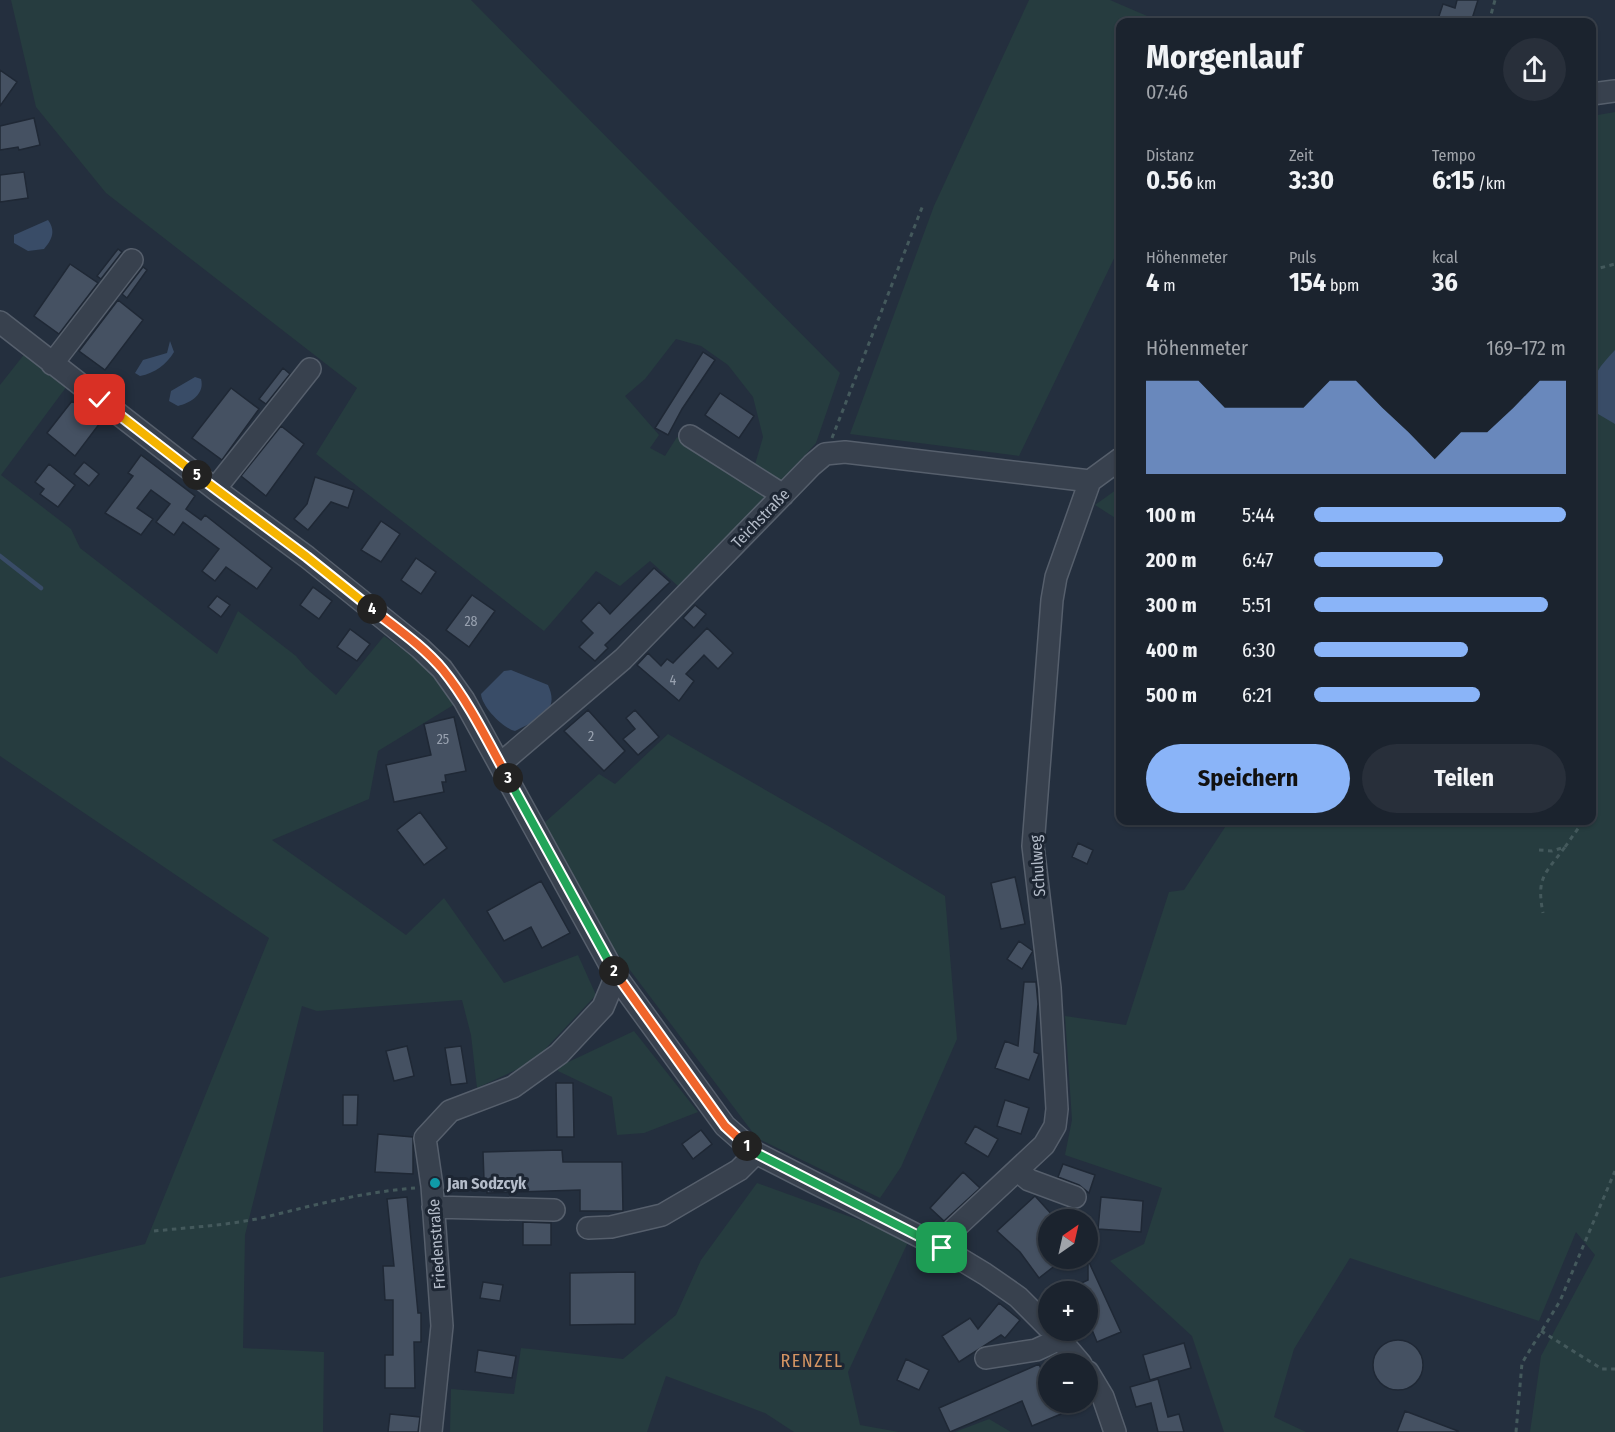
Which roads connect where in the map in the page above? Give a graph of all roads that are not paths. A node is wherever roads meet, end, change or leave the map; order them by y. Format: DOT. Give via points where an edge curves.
graph roads {
  1 [pos="1615,91"];
  2 [pos="1596,93"];
  3 [pos="132,260"];
  4 [pos="0,322"];
  5 [pos="52,364"];
  6 [pos="310,369"];
  7 [pos="690,436"];
  8 [pos="1116,462"];
  9 [pos="1090,482"];
  10 [pos="215,489"];
  11 [pos="783,495"];
  12 [pos="500,764"];
  13 [pos="616,976"];
  14 [pos="637,1005"];
  15 [pos="603,1007"];
  16 [pos="756,1153"];
  17 [pos="1018,1171"];
  18 [pos="1075,1197"];
  19 [pos="433,1207"];
  20 [pos="554,1210"];
  21 [pos="588,1228"];
  22 [pos="942,1248"];
  23 [pos="1038,1318"];
  24 [pos="1044,1341"];
  25 [pos="1061,1341"];
  26 [pos="1071,1353"];
  27 [pos="986,1358"];
  28 [pos="1098,1389"];
  29 [pos="431,1432"];
  30 [pos="1115,1432"];
  1 -- 2 [label="street"];
  3 -- 5 [label="street"];
  4 -- 5 [label="street"];
  5 -- 10 [label="street"];
  6 -- 10 [label="street"];
  7 -- 11 [label="street"];
  8 -- 9 [label="street"];
  9 -- 11 [label="street, Teichstraße" via="844,452 825,454"];
  9 -- 17 [label="street, Schulweg" via="1056,577 1052,600 1034,835 1050,988 1057,1109 1051,1135"];
  10 -- 12 [label="street" via="307,557 442,669"];
  11 -- 12 [label="street, Teichstraße" via="623,659"];
  12 -- 13 [label="street"];
  13 -- 14 [label="street"];
  13 -- 15 [label="street, Friedenstraße"];
  14 -- 15 [label="street"];
  14 -- 16 [label="street" via="725,1126"];
  15 -- 19 [label="street, Friedenstraße" via="559,1054 513,1087 450,1112 425,1138"];
  16 -- 21 [label="street" via="739,1170 662,1215"];
  16 -- 22 [label="street"];
  17 -- 18 [label="street" via="1029,1180"];
  17 -- 22 [label="street, Schulweg" via="954,1228"];
  19 -- 20 [label="street"];
  19 -- 29 [label="street, Friedenstraße" via="442,1326"];
  22 -- 23 [label="street" via="1003,1285"];
  24 -- 27 [label="street" via="1036,1350"];
  25 -- 26 [label="street"];
  28 -- 30 [label="street"];
}
